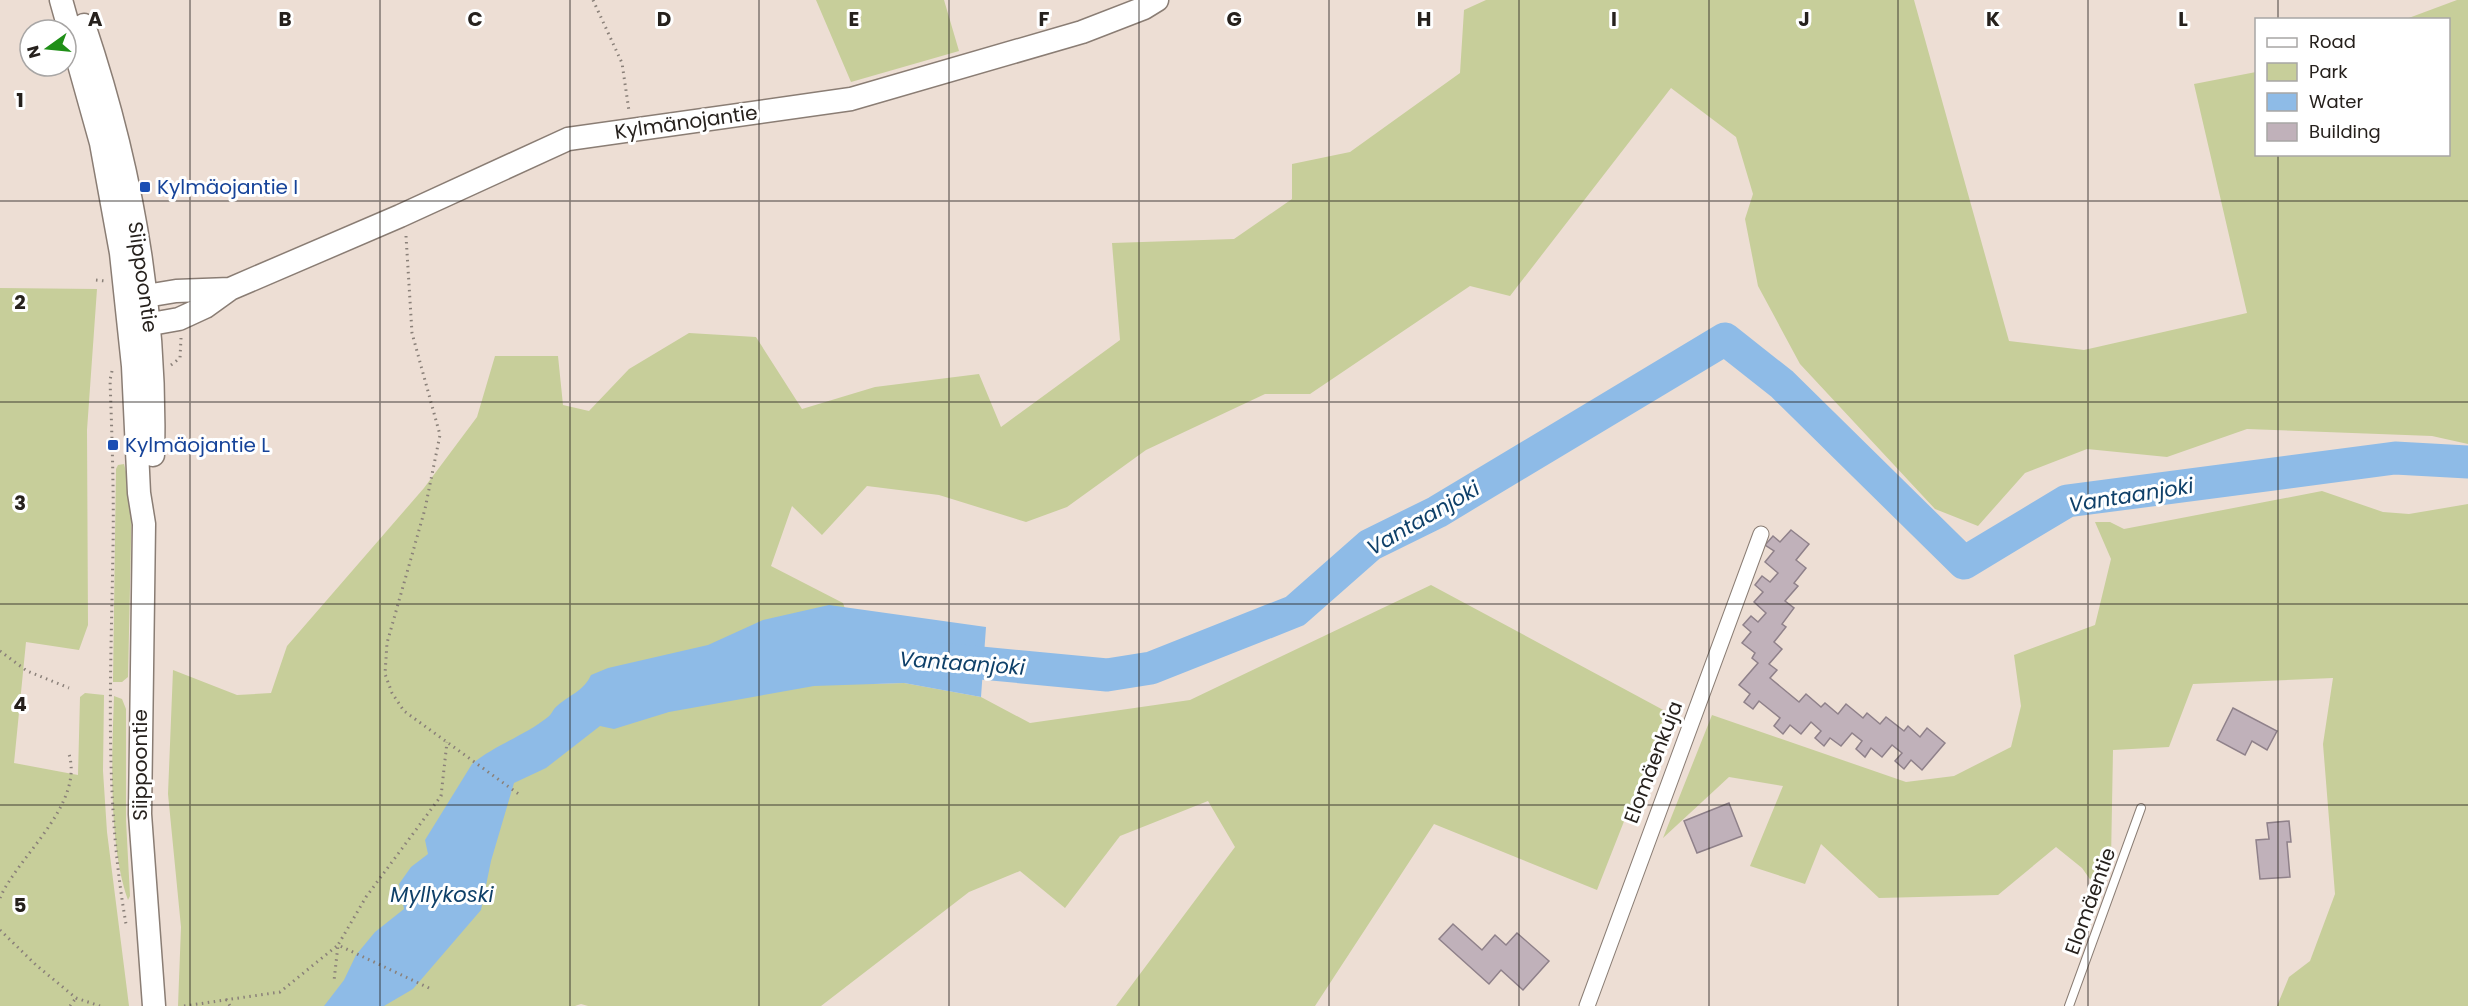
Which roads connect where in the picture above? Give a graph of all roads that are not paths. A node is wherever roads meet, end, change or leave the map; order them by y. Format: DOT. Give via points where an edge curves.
graph roads {
  1 [pos="62,0"];
  2 [pos="75,0"];
  3 [pos="1157,0"];
  4 [pos="230,289"];
  5 [pos="147,296"];
  6 [pos="128,312"];
  7 [pos="151,324"];
  8 [pos="144,524"];
  9 [pos="1761,534"];
  10 [pos="2141,808"];
  11 [pos="153,1006"];
  12 [pos="1587,1006"];
  13 [pos="2069,1006"];
  1 -- 6 [label="street, Siippoontie" via="101,143"];
  2 -- 5 [label="street, Siippoontie" via="122,151"];
  3 -- 4 [label="street, Kylmänojantie" via="1082,32 850,99 568,139"];
  4 -- 5 [label="street, Kylmänojantie"];
  4 -- 7 [label="street, Kylmänojantie" via="179,320"];
  5 -- 6 [label="street"];
  5 -- 7 [label="street, Siippoontie"];
  6 -- 7 [label="street"];
  6 -- 8 [label="street, Siippoontie"];
  7 -- 8 [label="street, Siippoontie" via="152,494"];
  8 -- 11 [label="street, Siippoontie" via="140,814"];
  9 -- 12 [label="street, Elomäenkuja"];
  10 -- 13 [label="lane, Elomäentie"];
}
